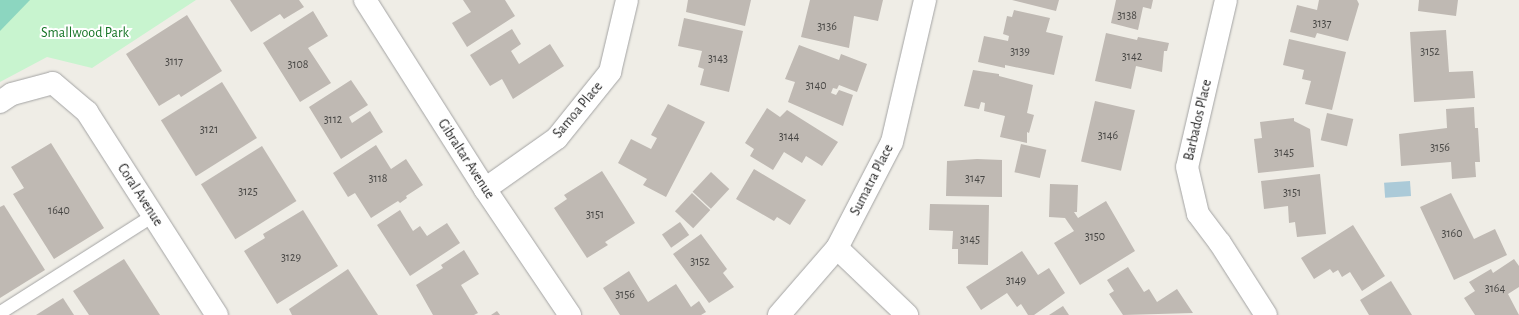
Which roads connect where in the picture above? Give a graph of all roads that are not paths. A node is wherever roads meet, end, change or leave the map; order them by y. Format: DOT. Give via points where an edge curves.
graph roads {
  1 [pos="365,0"];
  2 [pos="627,0"];
  3 [pos="925,0"];
  4 [pos="1226,0"];
  5 [pos="0,102"];
  6 [pos="484,189"];
  7 [pos="153,215"];
  8 [pos="837,248"];
  9 [pos="0,312"];
  10 [pos="217,315"];
  11 [pos="570,315"];
  12 [pos="779,315"];
  13 [pos="907,315"];
  14 [pos="1266,315"];
  1 -- 6 [label="street, Gibraltar Avenue"];
  2 -- 6 [label="street, Samoa Place" via="610,72 557,138"];
  3 -- 8 [label="street, Sumatra Place" via="892,142"];
  4 -- 14 [label="street, Barbados Place" via="1186,167 1198,214 1220,243"];
  5 -- 7 [label="street, Coral Avenue" via="12,94 53,83 87,112"];
  6 -- 11 [label="street, Gibraltar Avenue"];
  7 -- 9 [label="lane"];
  7 -- 10 [label="street, Coral Avenue"];
  8 -- 12 [label="street, Sumatra Place"];
  8 -- 13 [label="street"];
}
